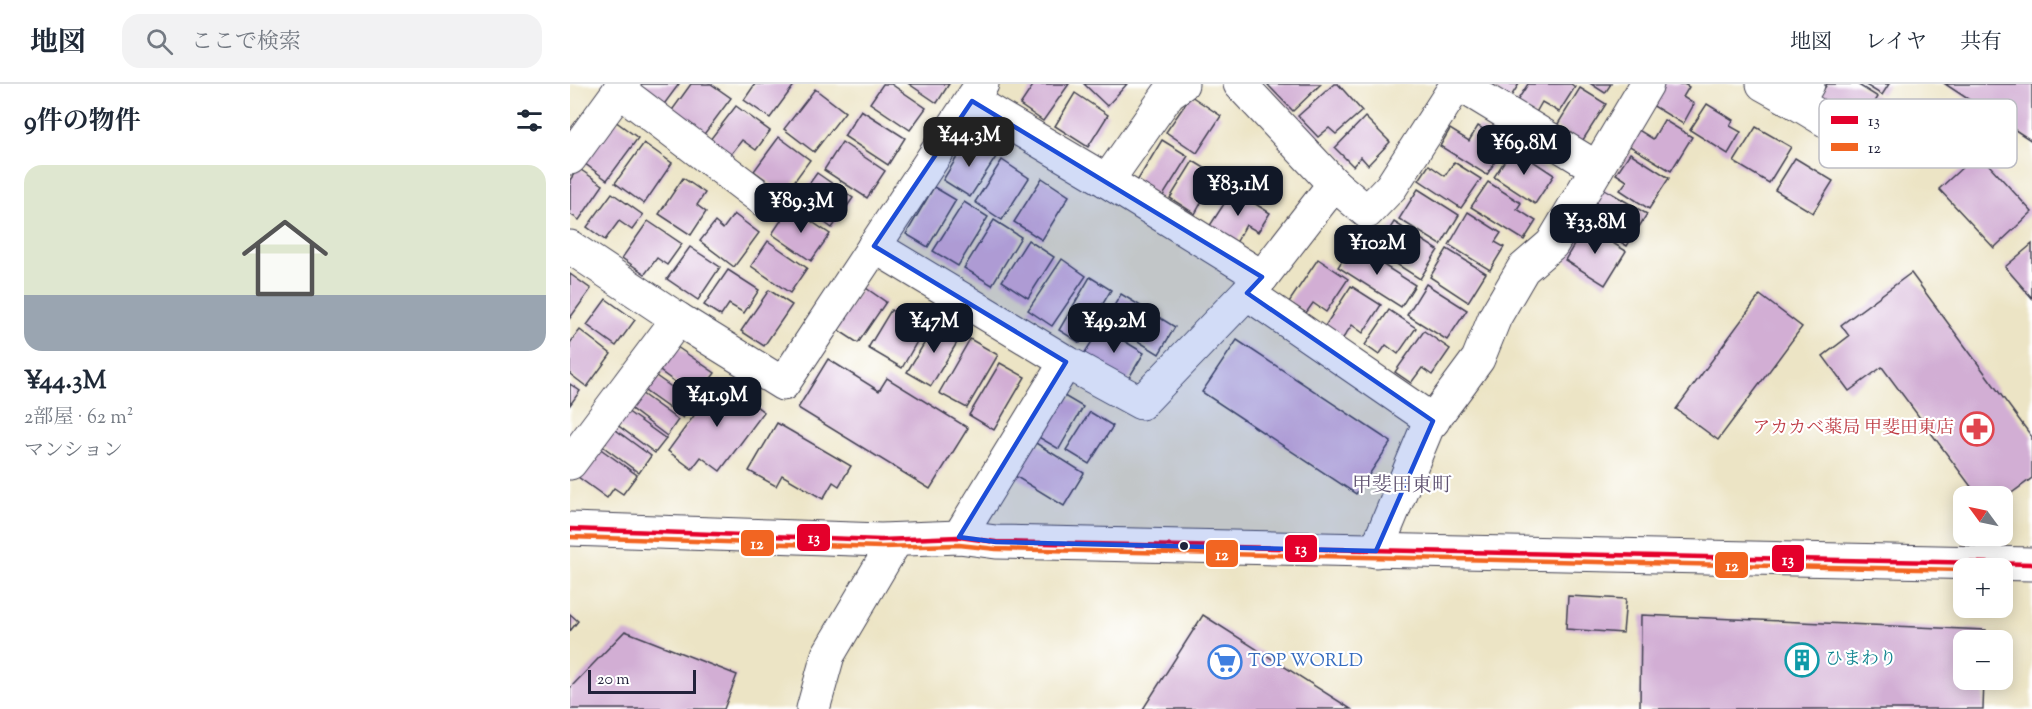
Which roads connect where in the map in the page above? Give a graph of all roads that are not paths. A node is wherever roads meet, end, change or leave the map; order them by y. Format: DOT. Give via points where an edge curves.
graph roads {
  1 [pos="1182,84"];
  2 [pos="1240,84"];
  3 [pos="1458,84"];
  4 [pos="1647,84"];
  5 [pos="1763,84"];
  6 [pos="621,87"];
  7 [pos="977,92"];
  8 [pos="1802,93"];
  9 [pos="1819,108"];
  10 [pos="570,158"];
  11 [pos="1597,168"];
  12 [pos="1107,181"];
  13 [pos="1334,184"];
  14 [pos="765,201"];
  15 [pos="874,246"];
  16 [pos="570,247"];
  17 [pos="1254,285"];
  18 [pos="678,319"];
  19 [pos="1066,362"];
  20 [pos="1433,421"];
  21 [pos="570,464"];
  22 [pos="570,529"];
  23 [pos="959,537"];
  24 [pos="896,540"];
  25 [pos="1376,551"];
  26 [pos="2032,564"];
  27 [pos="828,655"];
  28 [pos="813,709"];
  29 [pos="837,709"];
  1 -- 12 [label="street" via="1169,93"];
  2 -- 13 [label="street"];
  3 -- 11 [label="street"];
  3 -- 13 [label="street" via="1391,187 1367,212"];
  4 -- 11 [label="street"];
  5 -- 8 [label="street"];
  6 -- 10 [label="street"];
  6 -- 14 [label="street"];
  7 -- 12 [label="street"];
  7 -- 15 [label="street"];
  8 -- 9 [label="street"];
  11 -- 20 [label="street" via="1552,244 1523,269 1495,317 1478,359"];
  12 -- 17 [label="street"];
  13 -- 17 [label="street"];
  15 -- 18 [label="street" via="783,384"];
  15 -- 19 [label="street"];
  16 -- 18 [label="street"];
  17 -- 19 [label="street" via="1141,404"];
  17 -- 20 [label="street"];
  18 -- 21 [label="street"];
  19 -- 23 [label="street"];
  20 -- 25 [label="street"];
  22 -- 24 [label="street"];
  23 -- 24 [label="street"];
  23 -- 25 [label="street" via="996,542"];
  24 -- 27 [label="street"];
  25 -- 26 [label="street"];
  27 -- 28 [label="street"];
  27 -- 29 [label="street"];
}
